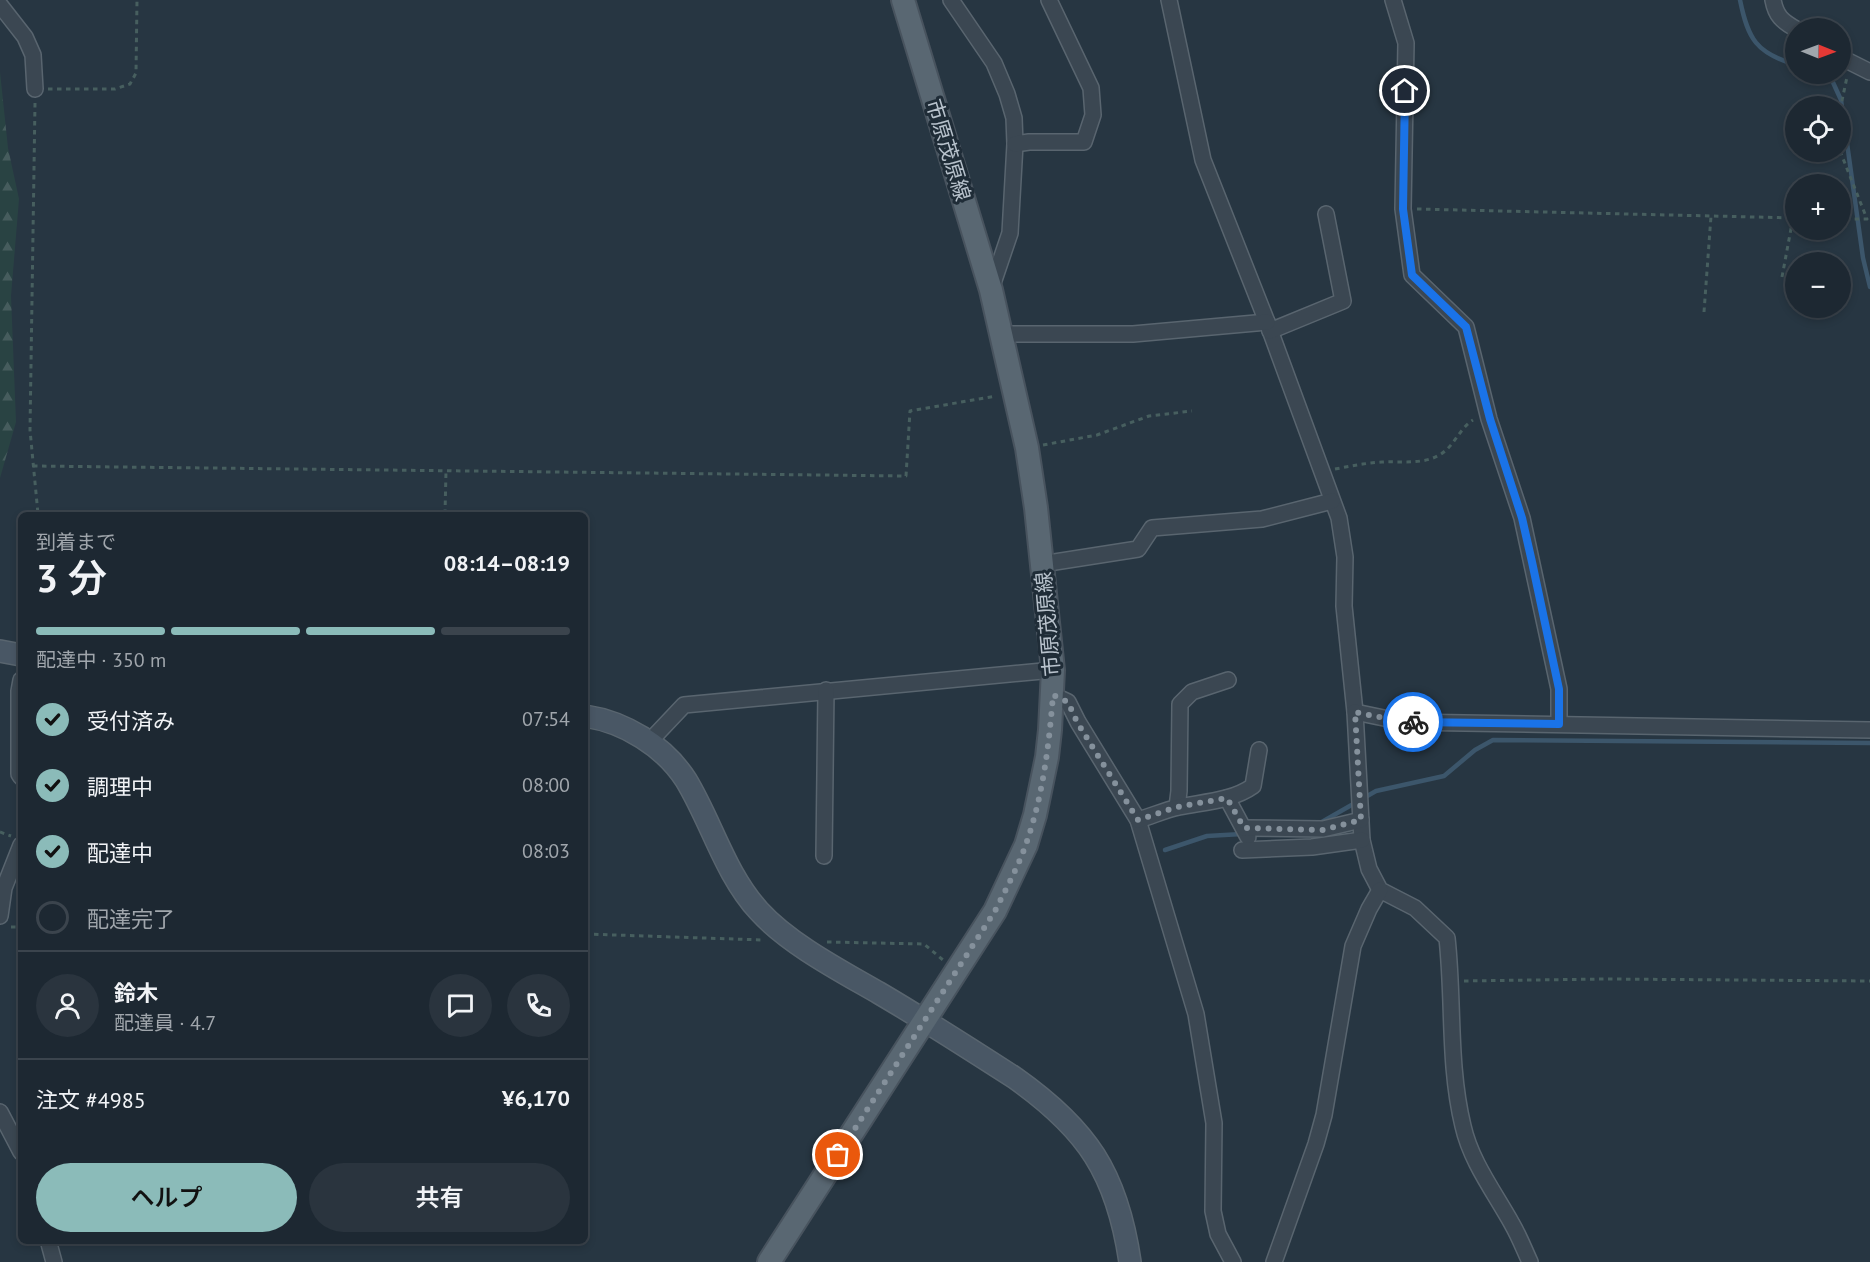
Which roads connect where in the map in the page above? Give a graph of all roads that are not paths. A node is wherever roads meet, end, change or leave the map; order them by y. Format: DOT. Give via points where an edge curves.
graph roads {
  1 [pos="903,0"];
  2 [pos="951,0"];
  3 [pos="1049,0"];
  4 [pos="1169,0"];
  5 [pos="1393,0"];
  6 [pos="1773,0"];
  7 [pos="0,4"];
  8 [pos="1785,23"];
  9 [pos="1851,63"];
  10 [pos="1870,72"];
  11 [pos="35,89"];
  12 [pos="1015,144"];
  13 [pos="1326,214"];
  14 [pos="991,290"];
  15 [pos="1268,327"];
  16 [pos="1000,334"];
  17 [pos="1332,501"];
  18 [pos="1042,564"];
  19 [pos="0,651"];
  20 [pos="18,654"];
  21 [pos="1053,670"];
  22 [pos="1228,681"];
  23 [pos="826,690"];
  24 [pos="1053,695"];
  25 [pos="1355,712"];
  26 [pos="588,717"];
  27 [pos="1559,724"];
  28 [pos="1870,730"];
  29 [pos="649,742"];
  30 [pos="1259,750"];
  31 [pos="1227,798"];
  32 [pos="1177,807"];
  33 [pos="1138,820"];
  34 [pos="1361,820"];
  35 [pos="1244,828"];
  36 [pos="1362,840"];
  37 [pos="18,853"];
  38 [pos="824,856"];
  39 [pos="1380,890"];
  40 [pos="0,916"];
  41 [pos="925,1020"];
  42 [pos="0,1112"];
  43 [pos="18,1146"];
  44 [pos="49,1244"];
  45 [pos="54,1262"];
  46 [pos="769,1262"];
  47 [pos="1130,1262"];
  48 [pos="1233,1262"];
  49 [pos="1274,1262"];
  50 [pos="1530,1262"];
  1 -- 14 [label="main road, 市原茂原線"];
  2 -- 12 [label="street" via="994,63 1014,118"];
  3 -- 12 [label="street" via="1091,88 1094,115 1084,142"];
  4 -- 15 [label="street" via="1203,160"];
  5 -- 27 [label="street" via="1406,43 1403,209 1412,275 1466,327 1522,518 1559,689"];
  6 -- 8 [label="street" via="1775,11"];
  7 -- 11 [label="street" via="33,54"];
  9 -- 10 [label="street"];
  12 -- 14 [label="street" via="1010,233"];
  13 -- 15 [label="street" via="1343,301"];
  14 -- 16 [label="main road, 市原茂原線"];
  15 -- 16 [label="street" via="1133,334"];
  15 -- 17 [label="street"];
  16 -- 18 [label="main road, 市原茂原線" via="1027,448"];
  17 -- 18 [label="street" via="1262,519 1152,528 1138,549"];
  17 -- 25 [label="street" via="1345,557 1344,606"];
  18 -- 21 [label="main road, 市原茂原線"];
  19 -- 20 [label="street"];
  21 -- 23 [label="street"];
  21 -- 24 [label="main road, 市原茂原線"];
  22 -- 32 [label="street" via="1192,692 1179,704"];
  23 -- 29 [label="street" via="684,705"];
  23 -- 38 [label="street"];
  24 -- 33 [label="street" via="1068,702"];
  24 -- 41 [label="main road, 市原茂原線" via="1047,757 1026,844 995,911"];
  25 -- 27 [label="street" via="1403,722"];
  25 -- 34 [label="street"];
  26 -- 29 [label="street" via="618,725"];
  27 -- 28 [label="street"];
  29 -- 41 [label="street" via="685,779 735,878 759,912 794,941"];
  30 -- 31 [label="street" via="1253,786"];
  31 -- 32 [label="street"];
  31 -- 35 [label="street"];
  32 -- 33 [label="street"];
  33 -- 48 [label="street" via="1196,1014 1214,1123 1213,1211 1218,1234"];
  34 -- 35 [label="street" via="1323,830"];
  34 -- 36 [label="street"];
  35 -- 36 [label="street" via="1247,850"];
  36 -- 39 [label="street" via="1369,869"];
  37 -- 40 [label="street" via="4,888"];
  39 -- 49 [label="street" via="1353,946 1324,1115"];
  39 -- 50 [label="street" via="1415,908 1448,938 1453,1064 1463,1128 1482,1173"];
  41 -- 46 [label="main road, 市原茂原線"];
  41 -- 47 [label="street" via="1040,1096 1078,1131 1091,1147 1113,1191"];
  42 -- 43 [label="street"];
  44 -- 45 [label="street"];
}
